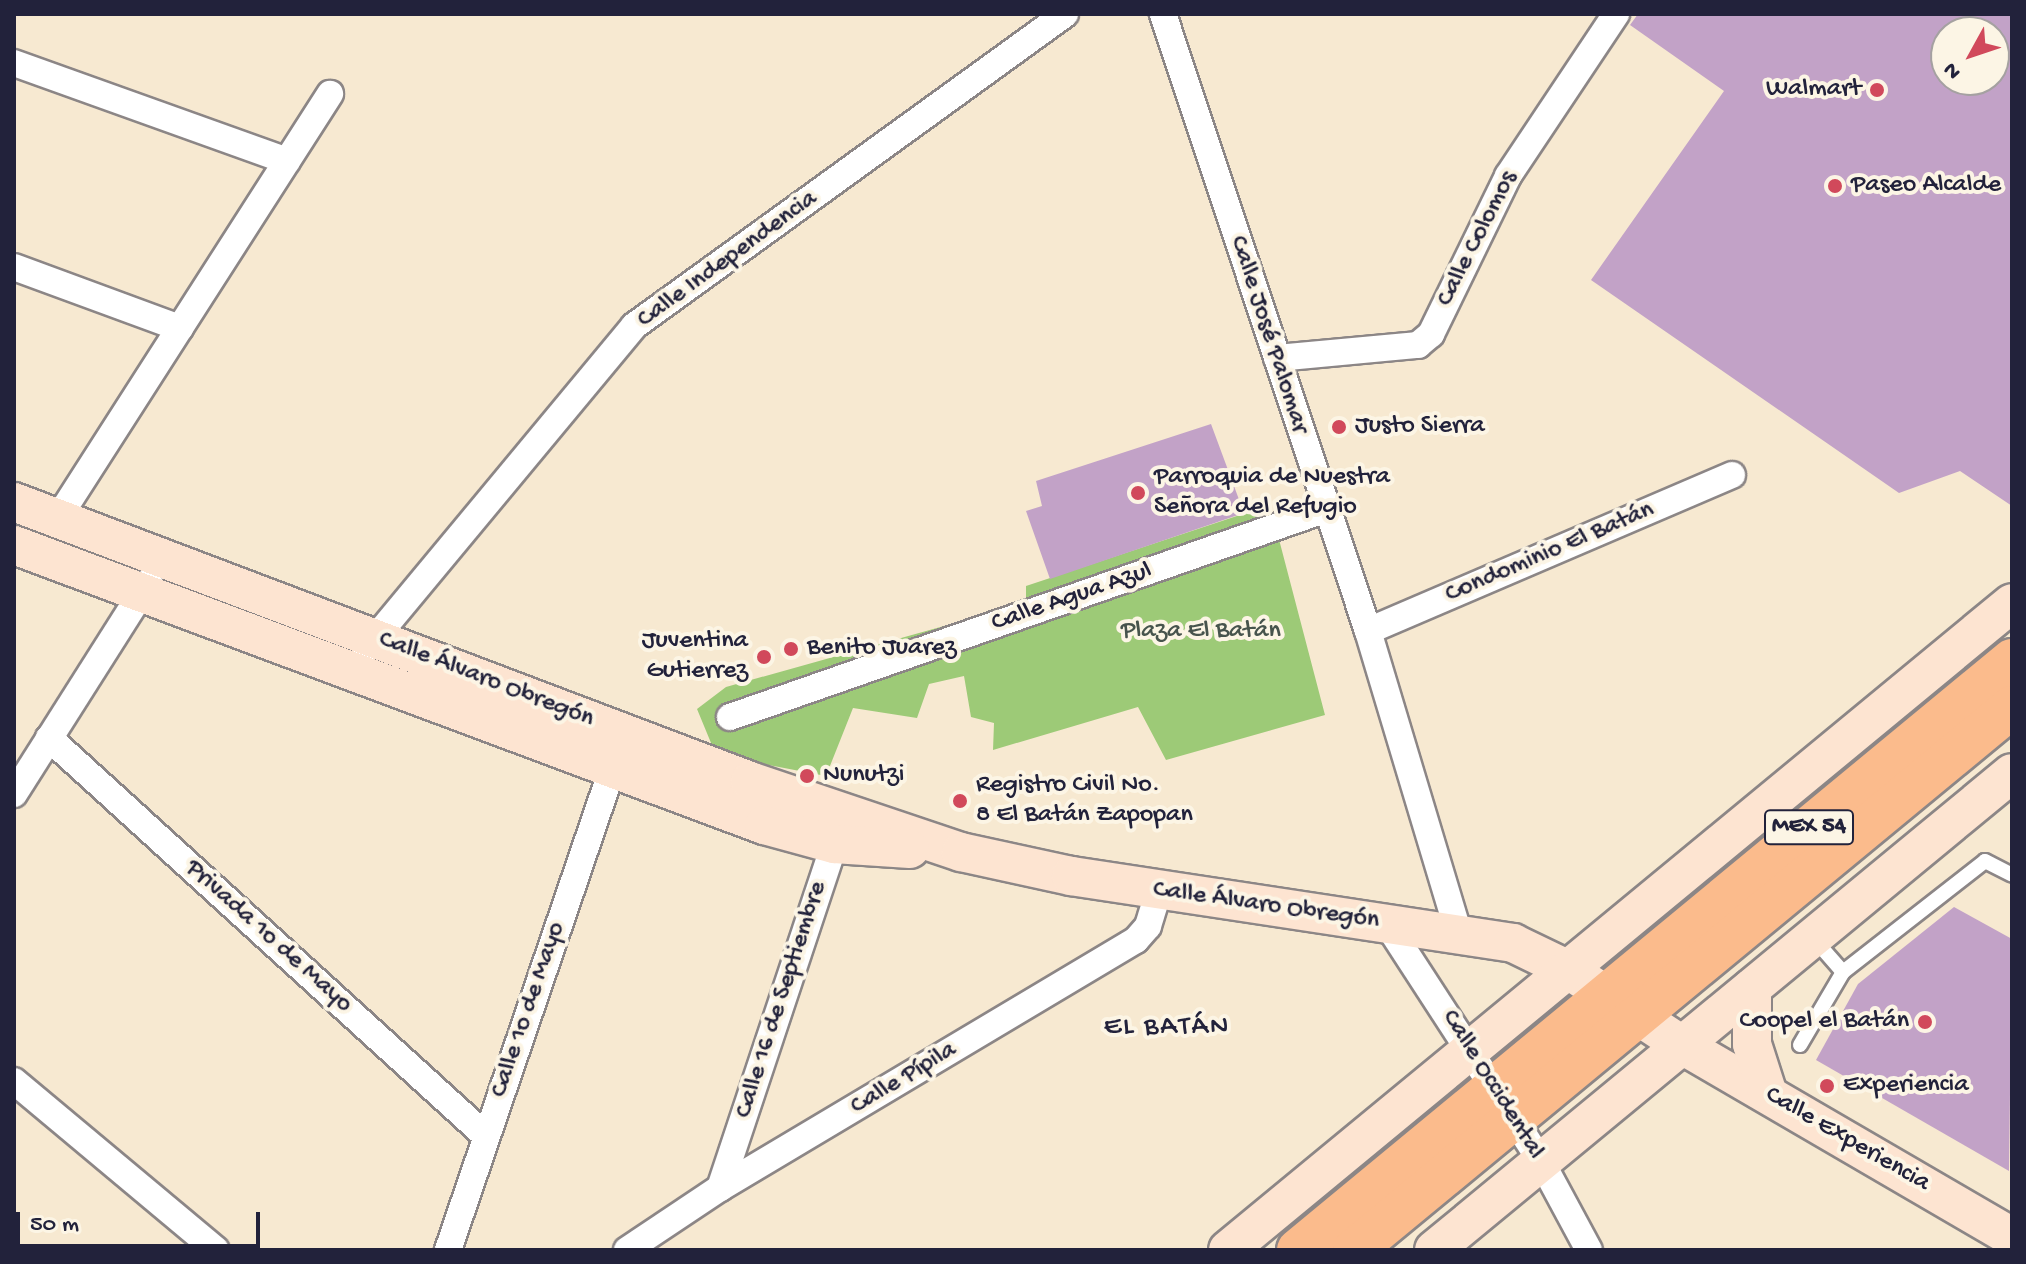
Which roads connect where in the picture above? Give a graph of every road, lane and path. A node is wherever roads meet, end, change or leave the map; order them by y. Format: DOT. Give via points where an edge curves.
graph roads {
  1 [pos="1065,14"];
  2 [pos="1163,14"];
  3 [pos="1616,14"];
  4 [pos="14,63"];
  5 [pos="330,94"];
  6 [pos="287,161"];
  7 [pos="14,267"];
  8 [pos="180,328"];
  9 [pos="1277,358"];
  10 [pos="1732,475"];
  11 [pos="14,502"];
  12 [pos="1324,510"];
  13 [pos="58,518"];
  14 [pos="14,545"];
  15 [pos="163,558"];
  16 [pos="141,593"];
  17 [pos="2012,603"];
  18 [pos="1368,631"];
  19 [pos="375,638"];
  20 [pos="2012,660"];
  21 [pos="349,670"];
  22 [pos="2012,707"];
  23 [pos="730,717"];
  24 [pos="49,738"];
  25 [pos="612,770"];
  26 [pos="2010,777"];
  27 [pos="14,794"];
  28 [pos="840,828"];
  29 [pos="2012,875"];
  30 [pos="1159,890"];
  31 [pos="1387,924"];
  32 [pos="1458,931"];
  33 [pos="1813,937"];
  34 [pos="1567,969"];
  35 [pos="1843,972"];
  36 [pos="1752,988"];
  37 [pos="1623,1004"];
  38 [pos="1682,1045"];
  39 [pos="1800,1045"];
  40 [pos="1470,1048"];
  41 [pos="14,1081"];
  42 [pos="1768,1094"];
  43 [pos="1504,1103"];
  44 [pos="486,1136"];
  45 [pos="1541,1161"];
  46 [pos="720,1188"];
  47 [pos="2012,1237"];
  48 [pos="216,1250"];
  49 [pos="448,1250"];
  50 [pos="627,1250"];
  51 [pos="1228,1250"];
  52 [pos="1298,1250"];
  53 [pos="1354,1250"];
  54 [pos="1434,1250"];
  55 [pos="1589,1250"];
  1 -- 19 [label="street, Calle Independencia" via="634,326"];
  2 -- 9 [label="street, Calle José Palomar"];
  3 -- 9 [label="street, Calle Colomos" via="1508,176 1431,334 1418,345"];
  4 -- 6 [label="street"];
  5 -- 6 [label="street"];
  6 -- 8 [label="street"];
  7 -- 8 [label="street"];
  8 -- 13 [label="street"];
  9 -- 12 [label="street, Calle José Palomar"];
  10 -- 18 [label="street, Condominio El Batán"];
  11 -- 13 [label="street, Calle Álvaro Obregón"];
  12 -- 18 [label="street, Calle José Palomar"];
  12 -- 23 [label="street, Calle Agua Azul"];
  13 -- 15 [label="street, Calle Álvaro Obregón"];
  14 -- 16 [label="street, Calle Álvaro Obregón"];
  15 -- 16 [label="street"];
  15 -- 19 [label="street, Calle Álvaro Obregón"];
  16 -- 21 [label="street, Calle Álvaro Obregón"];
  16 -- 24 [label="street"];
  17 -- 34 [label="street"];
  18 -- 32 [label="street, Calle José Palomar"];
  19 -- 21 [label="street, Calle Independencia"];
  19 -- 28 [label="street, Calle Álvaro Obregón"];
  20 -- 37 [label="main road, MEX 54"];
  21 -- 25 [label="street, Calle Álvaro Obregón"];
  22 -- 37 [label="main road, MEX 54"];
  24 -- 27 [label="street"];
  24 -- 44 [label="street, Privada 1o de Mayo"];
  25 -- 28 [label="street, Calle Álvaro Obregón" via="764,825"];
  25 -- 44 [label="street, Calle 1o de Mayo"];
  26 -- 33 [label="street"];
  28 -- 30 [label="street, Calle Álvaro Obregón"];
  28 -- 46 [label="street, Calle 16 de Septiembre"];
  29 -- 35 [label="lane" via="1985,861"];
  30 -- 31 [label="street, Calle Álvaro Obregón"];
  30 -- 46 [label="street, Calle Pípila" via="1148,926 1136,940"];
  31 -- 32 [label="street, Calle Álvaro Obregón"];
  31 -- 40 [label="street, Calle Occidental"];
  32 -- 34 [label="street, Calle Álvaro Obregón" via="1513,943"];
  33 -- 35 [label="lane"];
  33 -- 36 [label="street"];
  34 -- 37 [label="street, Calle Álvaro Obregón"];
  34 -- 40 [label="street"];
  35 -- 39 [label="lane"];
  36 -- 38 [label="street"];
  36 -- 42 [label="street" via="1752,1044"];
  37 -- 38 [label="street, Calle Experiencia"];
  37 -- 43 [label="main road, MEX 54"];
  38 -- 42 [label="street, Calle Experiencia"];
  38 -- 45 [label="street"];
  40 -- 43 [label="street, Calle Occidental"];
  40 -- 51 [label="street"];
  41 -- 48 [label="street"];
  42 -- 47 [label="street, Calle Experiencia"];
  43 -- 45 [label="street, Calle Occidental"];
  43 -- 52 [label="main road, MEX 54"];
  43 -- 53 [label="main road, MEX 54"];
  44 -- 49 [label="street, Calle 1o de Mayo"];
  45 -- 54 [label="street"];
  45 -- 55 [label="street, Calle Occidental"];
  46 -- 50 [label="street, Calle Pípila"];
}
